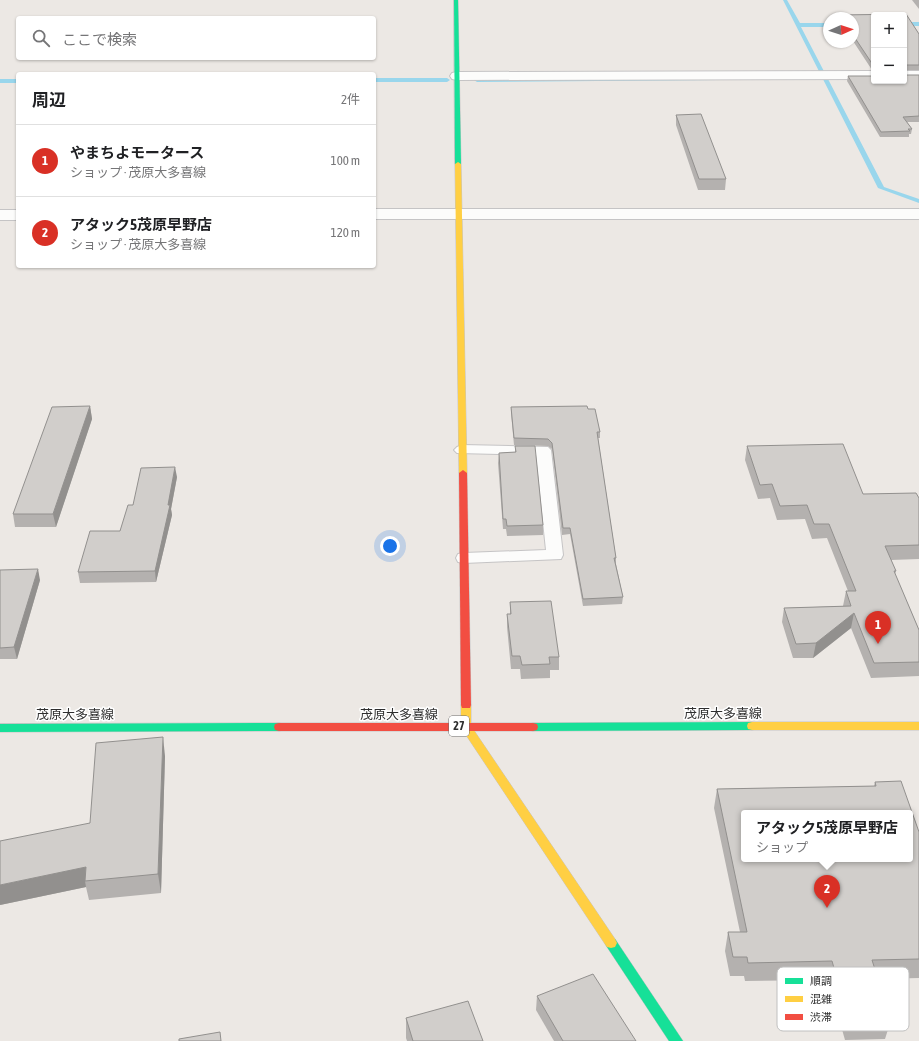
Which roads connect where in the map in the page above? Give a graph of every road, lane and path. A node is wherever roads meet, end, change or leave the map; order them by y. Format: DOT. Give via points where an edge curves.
graph roads {
  1 [pos="456,0"];
  2 [pos="871,75"];
  3 [pos="907,75"];
  4 [pos="919,75"];
  5 [pos="456,76"];
  6 [pos="376,214"];
  7 [pos="458,214"];
  8 [pos="919,214"];
  9 [pos="0,215"];
  10 [pos="16,215"];
  11 [pos="462,450"];
  12 [pos="464,558"];
  13 [pos="466,726"];
  14 [pos="919,726"];
  15 [pos="0,728"];
  16 [pos="676,1041"];
  1 -- 5 [label="street"];
  2 -- 5 [label="street"];
  3 -- 4 [label="street"];
  5 -- 7 [label="street"];
  6 -- 7 [label="street"];
  7 -- 8 [label="street"];
  7 -- 11 [label="street"];
  9 -- 10 [label="street"];
  11 -- 12 [label="street"];
  11 -- 12 [label="lane" via="543,450 555,555"];
  12 -- 13 [label="street"];
  13 -- 14 [label="street, 茂原大多喜線 / 27"];
  13 -- 15 [label="street, 茂原大多喜線 / 27"];
  13 -- 16 [label="street"];
}
